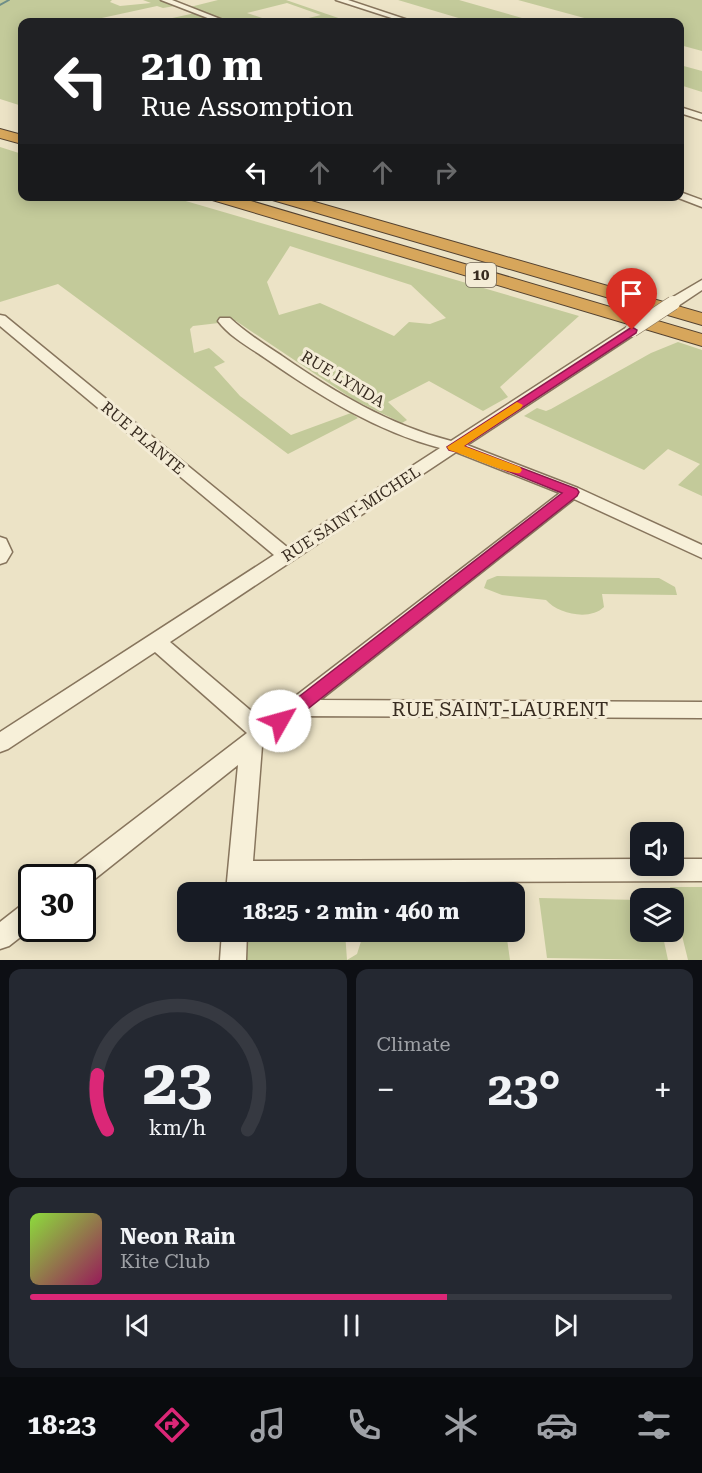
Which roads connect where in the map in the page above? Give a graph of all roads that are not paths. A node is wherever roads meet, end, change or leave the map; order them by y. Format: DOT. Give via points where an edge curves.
graph roads {
  1 [pos="165,0"];
  2 [pos="340,0"];
  3 [pos="213,18"];
  4 [pos="397,18"];
  5 [pos="684,111"];
  6 [pos="702,117"];
  7 [pos="0,134"];
  8 [pos="18,139"];
  9 [pos="684,197"];
  10 [pos="232,201"];
  11 [pos="292,201"];
  12 [pos="702,204"];
  13 [pos="702,284"];
  14 [pos="0,319"];
  15 [pos="702,319"];
  16 [pos="225,321"];
  17 [pos="702,340"];
  18 [pos="453,447"];
  19 [pos="572,492"];
  20 [pos="700,555"];
  21 [pos="286,556"];
  22 [pos="156,641"];
  23 [pos="297,708"];
  24 [pos="702,710"];
  25 [pos="257,739"];
  26 [pos="0,743"];
  27 [pos="95,864"];
  28 [pos="702,870"];
  29 [pos="239,882"];
  30 [pos="18,923"];
  31 [pos="0,937"];
  32 [pos="234,942"];
  33 [pos="232,960"];
  1 -- 3 [label="street"];
  2 -- 4 [label="street"];
  5 -- 6 [label="street"];
  7 -- 8 [label="highway"];
  9 -- 12 [label="street"];
  10 -- 17 [label="highway, 10"];
  11 -- 15 [label="highway, 10"];
  13 -- 18 [label="street, RUE SAINT-MICHEL, bridge"];
  14 -- 21 [label="street, RUE PLANTE"];
  16 -- 18 [label="street, RUE LYNDA" via="353,409"];
  18 -- 19 [label="street, RUE LYNDA"];
  18 -- 21 [label="street, RUE SAINT-MICHEL"];
  19 -- 20 [label="street, RUE LYNDA"];
  19 -- 23 [label="street"];
  21 -- 22 [label="street, RUE SAINT-MICHEL"];
  22 -- 25 [label="street"];
  22 -- 26 [label="street, RUE SAINT-MICHEL"];
  23 -- 24 [label="street, RUE SAINT-LAURENT"];
  23 -- 25 [label="street"];
  25 -- 27 [label="street"];
  25 -- 29 [label="street"];
  28 -- 29 [label="street"];
  30 -- 31 [label="street"];
  32 -- 33 [label="street"];
}
